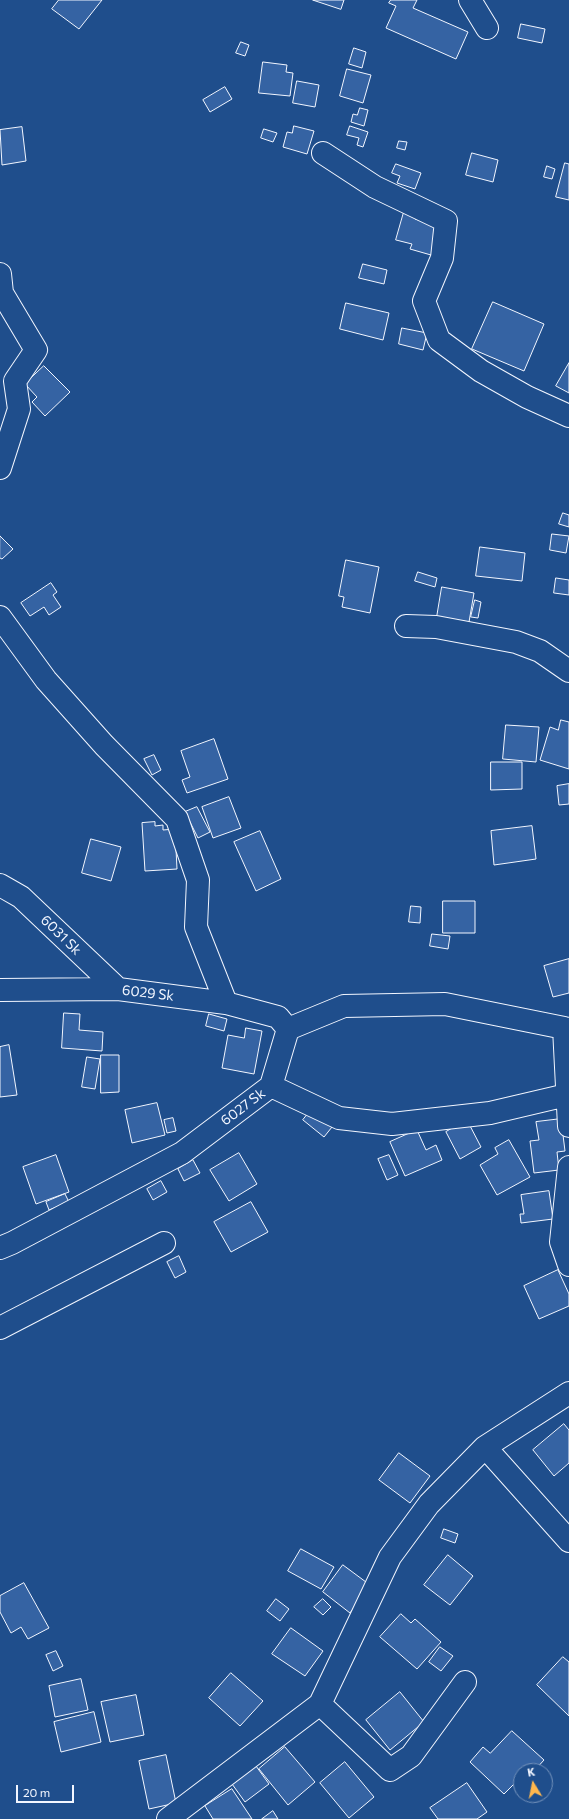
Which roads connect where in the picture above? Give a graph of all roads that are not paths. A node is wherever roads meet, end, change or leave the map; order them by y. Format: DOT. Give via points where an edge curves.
graph roads {
  1 [pos="470,0"];
  2 [pos="487,28"];
  3 [pos="323,153"];
  4 [pos="0,274"];
  5 [pos="569,416"];
  6 [pos="0,468"];
  7 [pos="0,617"];
  8 [pos="406,626"];
  9 [pos="569,671"];
  10 [pos="0,885"];
  11 [pos="118,989"];
  12 [pos="0,990"];
  13 [pos="226,1003"];
  14 [pos="566,1028"];
  15 [pos="288,1029"];
  16 [pos="271,1086"];
  17 [pos="567,1095"];
  18 [pos="569,1126"];
  19 [pos="569,1167"];
  20 [pos="164,1243"];
  21 [pos="0,1248"];
  22 [pos="569,1265"];
  23 [pos="0,1328"];
  24 [pos="569,1393"];
  25 [pos="484,1447"];
  26 [pos="569,1542"];
  27 [pos="465,1682"];
  28 [pos="320,1704"];
  29 [pos="168,1819"];
  1 -- 2 [label="street"];
  3 -- 5 [label="street" via="374,187 446,221 442,258 424,301 439,340 481,371 527,397"];
  4 -- 6 [label="street" via="2,293 36,350 15,381 18,409"];
  7 -- 13 [label="street" via="46,680 104,745 177,819 198,880 196,927"];
  8 -- 9 [label="street" via="436,627 516,642 540,651"];
  10 -- 11 [label="street, 6031 Sk" via="22,897"];
  11 -- 12 [label="street, 6029 Sk"];
  11 -- 13 [label="street, 6029 Sk"];
  13 -- 15 [label="street, 6029 Sk" via="278,1017"];
  14 -- 15 [label="street" via="445,1004 344,1006"];
  14 -- 17 [label="street"];
  15 -- 16 [label="street, 6027 Sk"];
  16 -- 17 [label="street" via="339,1118 392,1124 490,1113"];
  16 -- 21 [label="street, 6027 Sk" via="182,1153"];
  17 -- 18 [label="street"];
  19 -- 22 [label="street" via="561,1242"];
  20 -- 23 [label="street"];
  24 -- 25 [label="street"];
  25 -- 26 [label="street"];
  25 -- 28 [label="street" via="429,1504 390,1557"];
  27 -- 28 [label="street" via="411,1756 390,1770"];
  28 -- 29 [label="street"];
}
